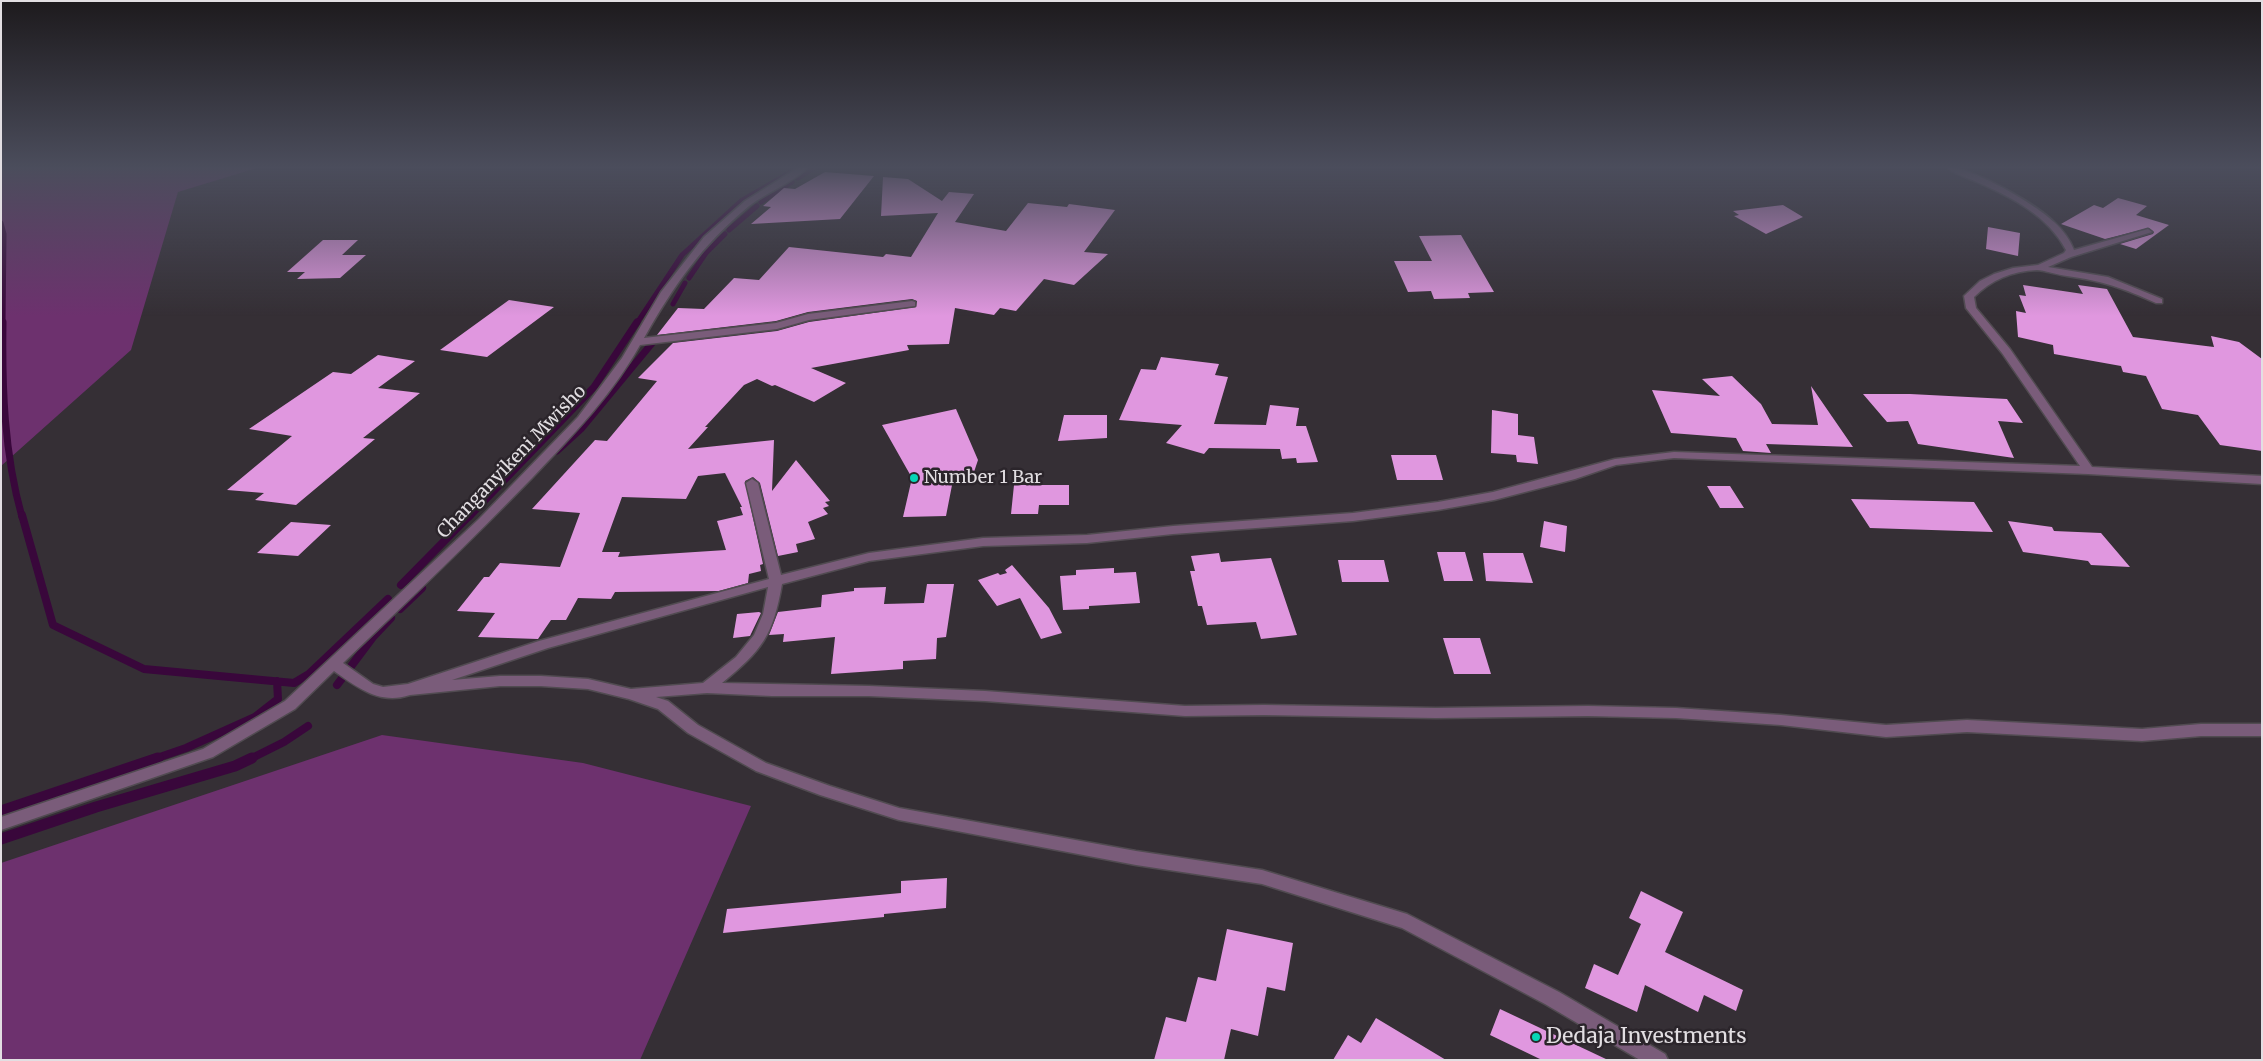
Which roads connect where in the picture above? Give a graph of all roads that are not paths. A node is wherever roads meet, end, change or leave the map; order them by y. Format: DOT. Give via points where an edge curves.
graph roads {
  1 [pos="731,218"];
  2 [pos="2043,218"];
  3 [pos="2148,232"];
  4 [pos="2068,255"];
  5 [pos="2040,267"];
  6 [pos="2159,301"];
  7 [pos="912,304"];
  8 [pos="637,342"];
  9 [pos="2088,470"];
  10 [pos="2262,480"];
  11 [pos="752,484"];
  12 [pos="776,581"];
  13 [pos="335,665"];
  14 [pos="707,688"];
  15 [pos="402,692"];
  16 [pos="631,694"];
  17 [pos="2262,730"];
  18 [pos="1,824"];
  19 [pos="1658,1060"];
  1 -- 8 [label="street, Changanyikeni Mwisho" via="707,239 664,294"];
  2 -- 4 [label="street" via="2068,244"];
  3 -- 4 [label="street"];
  4 -- 5 [label="street"];
  5 -- 6 [label="street" via="2111,281"];
  5 -- 9 [label="street" via="2013,271 1983,283 1969,296 1971,308 2006,351"];
  7 -- 8 [label="street" via="816,316 777,326"];
  8 -- 13 [label="street, Changanyikeni Mwisho" via="582,419"];
  9 -- 10 [label="street"];
  9 -- 12 [label="street" via="1674,456 1615,462 1494,496 1438,506 1353,517 1087,539 983,542 869,557"];
  11 -- 12 [label="street"];
  12 -- 14 [label="street" via="770,614 760,637 741,660"];
  12 -- 15 [label="street" via="544,644"];
  13 -- 15 [label="street" via="368,688"];
  13 -- 18 [label="street, Changanyikeni Mwisho" via="290,705 208,753"];
  14 -- 16 [label="street"];
  14 -- 17 [label="street" via="986,696 1185,711 1676,713 1886,731 1967,726 2142,735 2201,730"];
  15 -- 16 [label="street" via="500,681 541,681 588,684"];
  16 -- 19 [label="street" via="663,705 694,729 762,767 899,814 1136,858 1262,877 1407,922 1552,998"];
}
